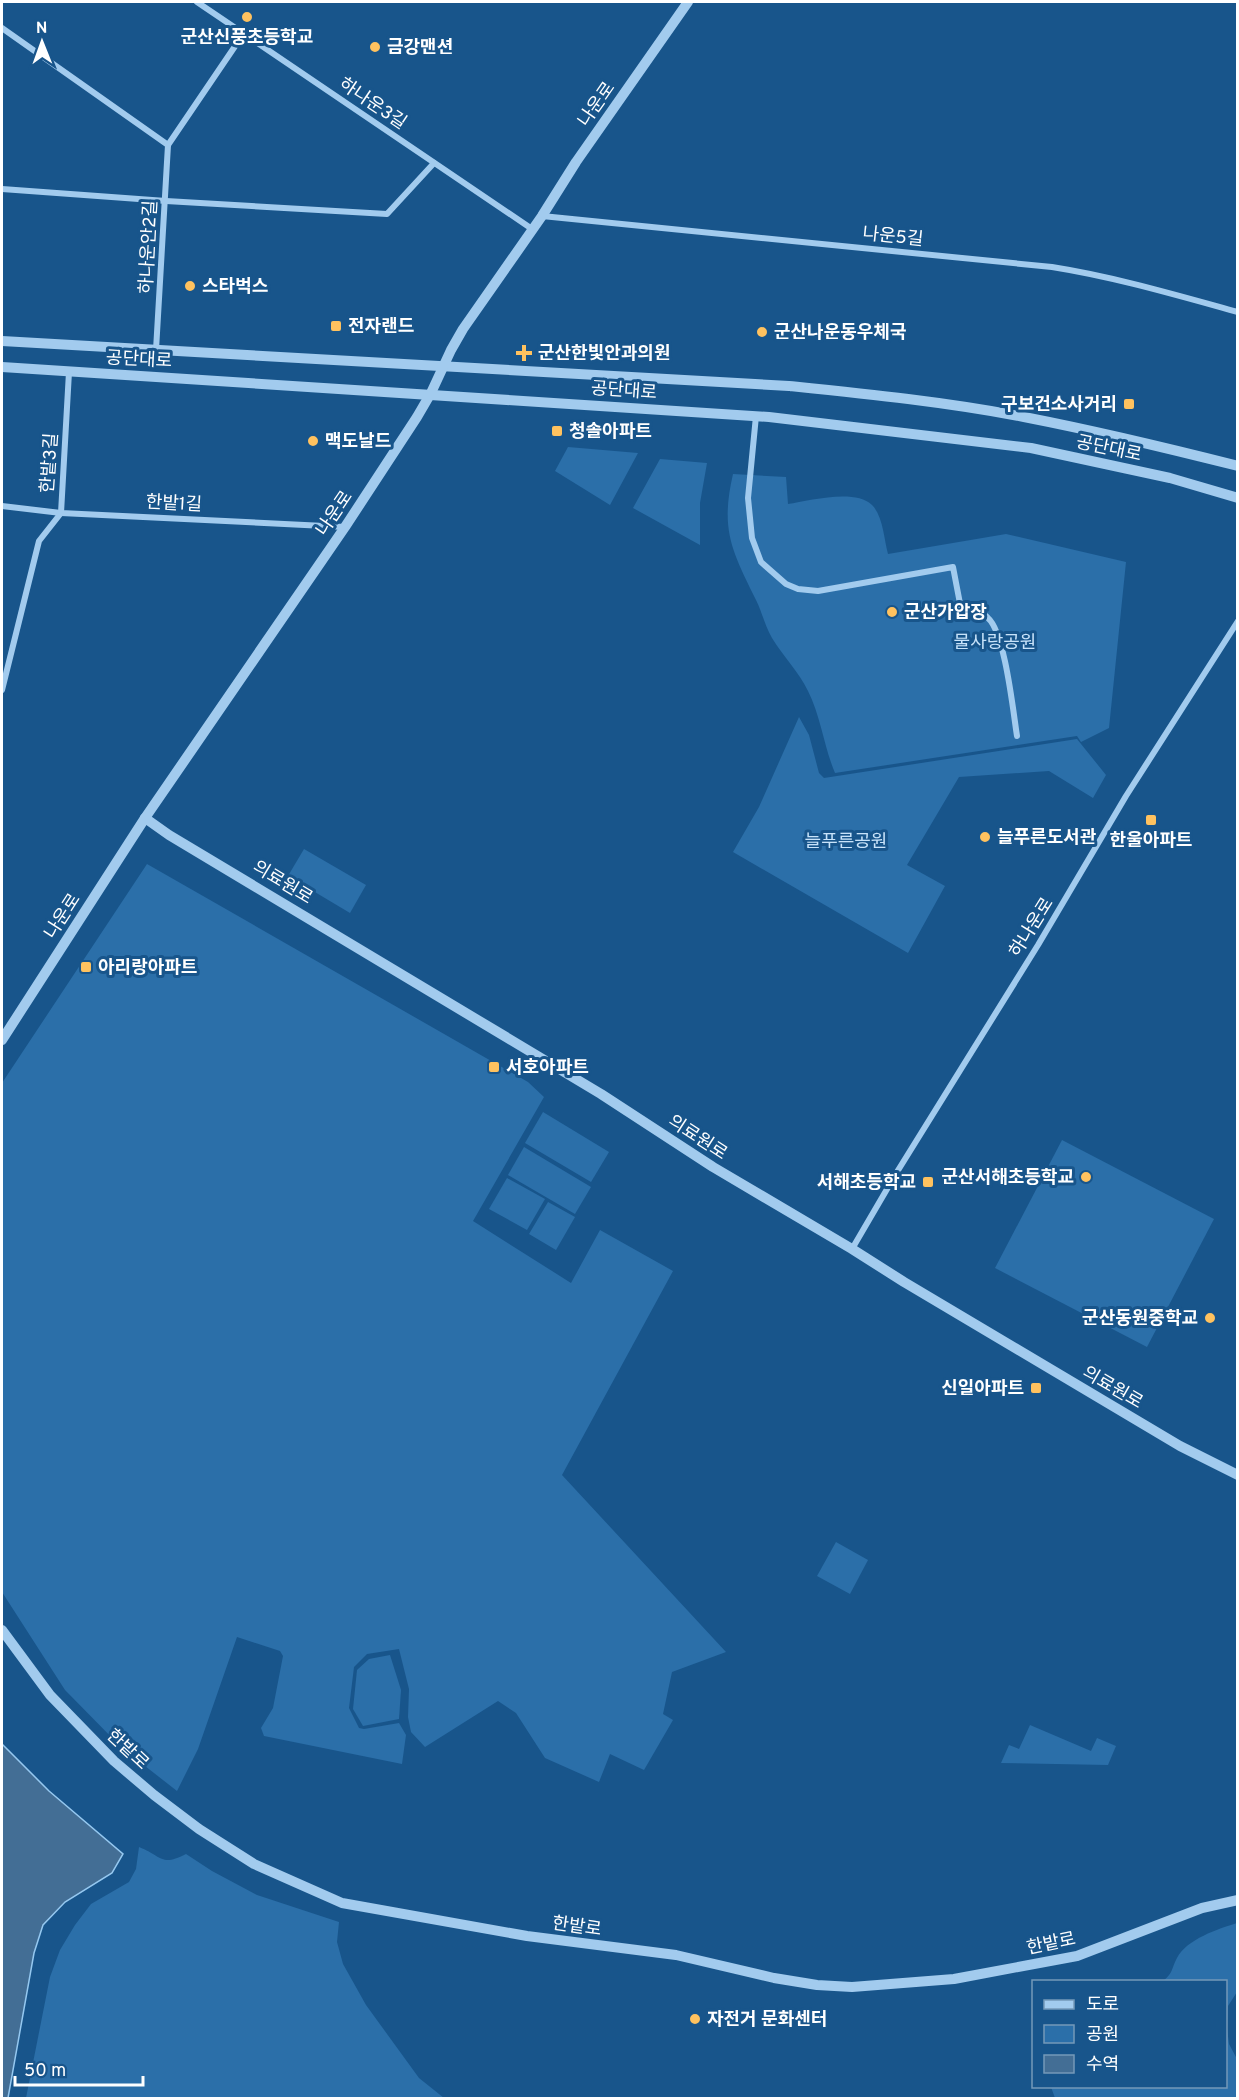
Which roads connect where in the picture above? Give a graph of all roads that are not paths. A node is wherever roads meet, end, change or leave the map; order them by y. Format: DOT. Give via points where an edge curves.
graph roads {
  1 [pos="197,2"];
  2 [pos="688,2"];
  3 [pos="2,28"];
  4 [pos="244,33"];
  5 [pos="168,145"];
  6 [pos="434,163"];
  7 [pos="2,189"];
  8 [pos="165,201"];
  9 [pos="542,216"];
  10 [pos="532,229"];
  11 [pos="1238,312"];
  12 [pos="2,341"];
  13 [pos="156,350"];
  14 [pos="2,367"];
  15 [pos="443,367"];
  16 [pos="69,372"];
  17 [pos="431,393"];
  18 [pos="756,416"];
  19 [pos="1238,466"];
  20 [pos="1238,498"];
  21 [pos="2,506"];
  22 [pos="61,513"];
  23 [pos="345,527"];
  24 [pos="1238,621"];
  25 [pos="2,690"];
  26 [pos="1017,736"];
  27 [pos="145,818"];
  28 [pos="2,1040"];
  29 [pos="852,1249"];
  30 [pos="1238,1475"];
  31 [pos="2,1630"];
  32 [pos="1238,1900"];
  1 -- 4 [label="street, 하나운3길"];
  2 -- 9 [label="street, 나운로"];
  3 -- 5 [label="street"];
  4 -- 5 [label="street"];
  4 -- 6 [label="street, 하나운3길"];
  5 -- 8 [label="street, 하나운안2길"];
  6 -- 8 [label="street" via="387,214"];
  6 -- 10 [label="street, 하나운3길"];
  7 -- 8 [label="street"];
  8 -- 13 [label="street, 하나운안2길"];
  9 -- 10 [label="street, 나운로"];
  9 -- 11 [label="street, 나운5길" via="1052,267"];
  10 -- 15 [label="street, 나운로" via="463,329"];
  12 -- 13 [label="street, 공단대로"];
  13 -- 15 [label="street, 공단대로"];
  14 -- 16 [label="street, 공단대로"];
  15 -- 17 [label="street, 나운로"];
  15 -- 19 [label="street, 공단대로" via="789,386 901,398 1023,417"];
  16 -- 17 [label="street, 공단대로"];
  16 -- 22 [label="street, 한밭3길"];
  17 -- 18 [label="street, 공단대로"];
  17 -- 23 [label="street, 나운로"];
  18 -- 20 [label="street, 공단대로" via="1031,448 1170,478"];
  18 -- 26 [label="street" via="748,516 761,562 786,584 818,591 953,567 962,614 982,613 999,638"];
  21 -- 22 [label="street, 한밭1길"];
  22 -- 23 [label="street, 한밭1길"];
  22 -- 25 [label="street, 한밭3길" via="39,541"];
  23 -- 27 [label="street, 나운로"];
  24 -- 29 [label="street, 하나운로" via="1126,796"];
  27 -- 28 [label="street, 나운로"];
  27 -- 29 [label="street, 의료원로"];
  29 -- 30 [label="street, 의료원로" via="1180,1446"];
  31 -- 32 [label="street, 한밭로" via="50,1695 114,1761 154,1795 254,1864 342,1903 527,1936 676,1955 774,1978 852,1988 954,1978 1077,1956 1202,1908"];
}
